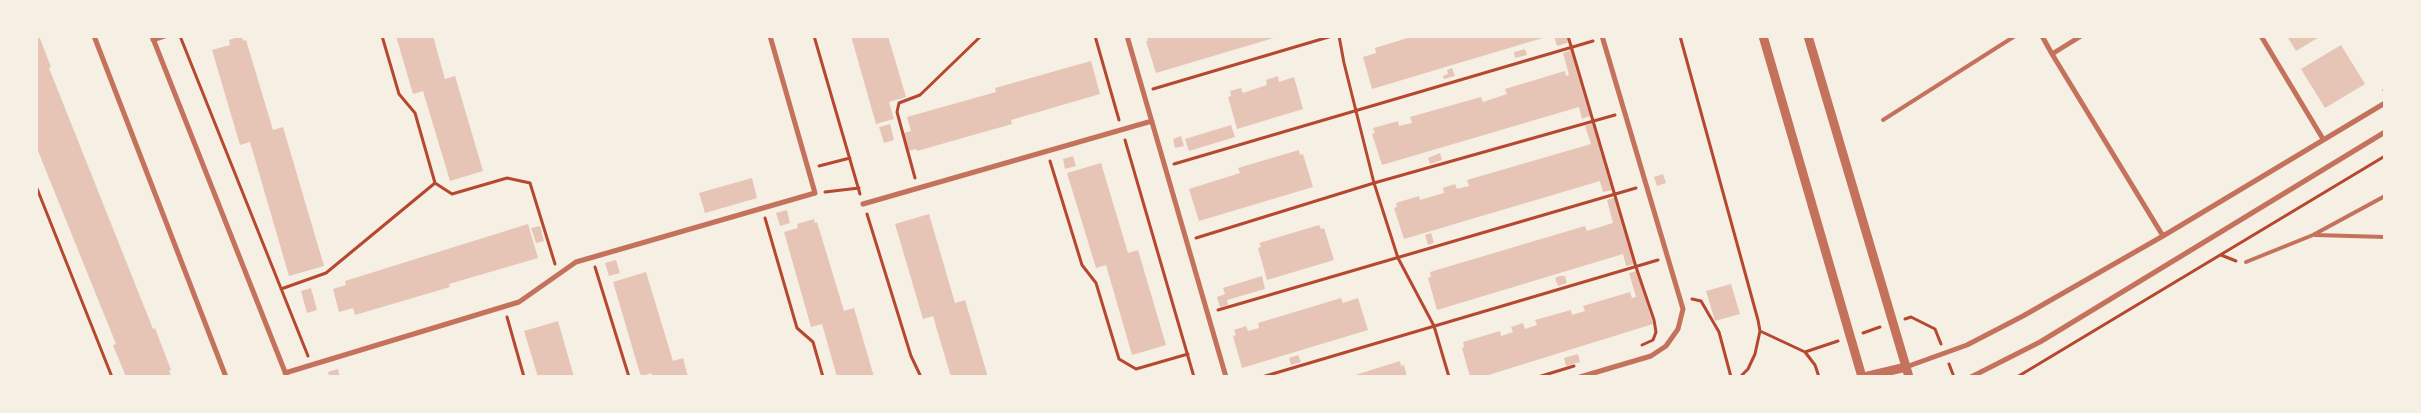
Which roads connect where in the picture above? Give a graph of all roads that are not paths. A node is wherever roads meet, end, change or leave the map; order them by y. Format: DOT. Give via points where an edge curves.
graph roads {
  1 [pos="94,36"];
  2 [pos="165,36"];
  3 [pos="770,36"];
  4 [pos="1127,36"];
  5 [pos="1763,36"];
  6 [pos="1808,36"];
  7 [pos="2015,36"];
  8 [pos="2042,36"];
  9 [pos="2081,36"];
  10 [pos="2261,36"];
  11 [pos="1603,37"];
  12 [pos="152,38"];
  13 [pos="2052,54"];
  14 [pos="2385,103"];
  15 [pos="1883,120"];
  16 [pos="1152,121"];
  17 [pos="2385,132"];
  18 [pos="2323,139"];
  19 [pos="2385,196"];
  20 [pos="864,204"];
  21 [pos="2314,235"];
  22 [pos="2162,236"];
  23 [pos="2385,237"];
  24 [pos="2246,262"];
  25 [pos="1906,367"];
  26 [pos="286,375"];
  27 [pos="226,377"];
  28 [pos="1226,377"];
  29 [pos="1580,377"];
  30 [pos="1863,377"];
  31 [pos="1909,377"];
  32 [pos="1971,377"];
  1 -- 27 [label="street"];
  2 -- 12 [label="street"];
  3 -- 26 [label="street" via="815,193 576,262 519,302 312,364"];
  4 -- 16 [label="street"];
  5 -- 30 [label="street"];
  6 -- 25 [label="street"];
  7 -- 15 [label="lane"];
  8 -- 13 [label="street"];
  9 -- 13 [label="street"];
  10 -- 18 [label="street"];
  11 -- 29 [label="street" via="1683,309 1681,321 1666,346 1651,356"];
  12 -- 26 [label="street"];
  13 -- 22 [label="street"];
  14 -- 18 [label="street"];
  16 -- 20 [label="street"];
  16 -- 28 [label="street"];
  17 -- 32 [label="street" via="2040,342"];
  18 -- 22 [label="street"];
  19 -- 21 [label="lane"];
  21 -- 23 [label="lane"];
  21 -- 24 [label="lane"];
  22 -- 25 [label="street" via="1967,345"];
  25 -- 30 [label="street"];
  25 -- 31 [label="street"];
}
